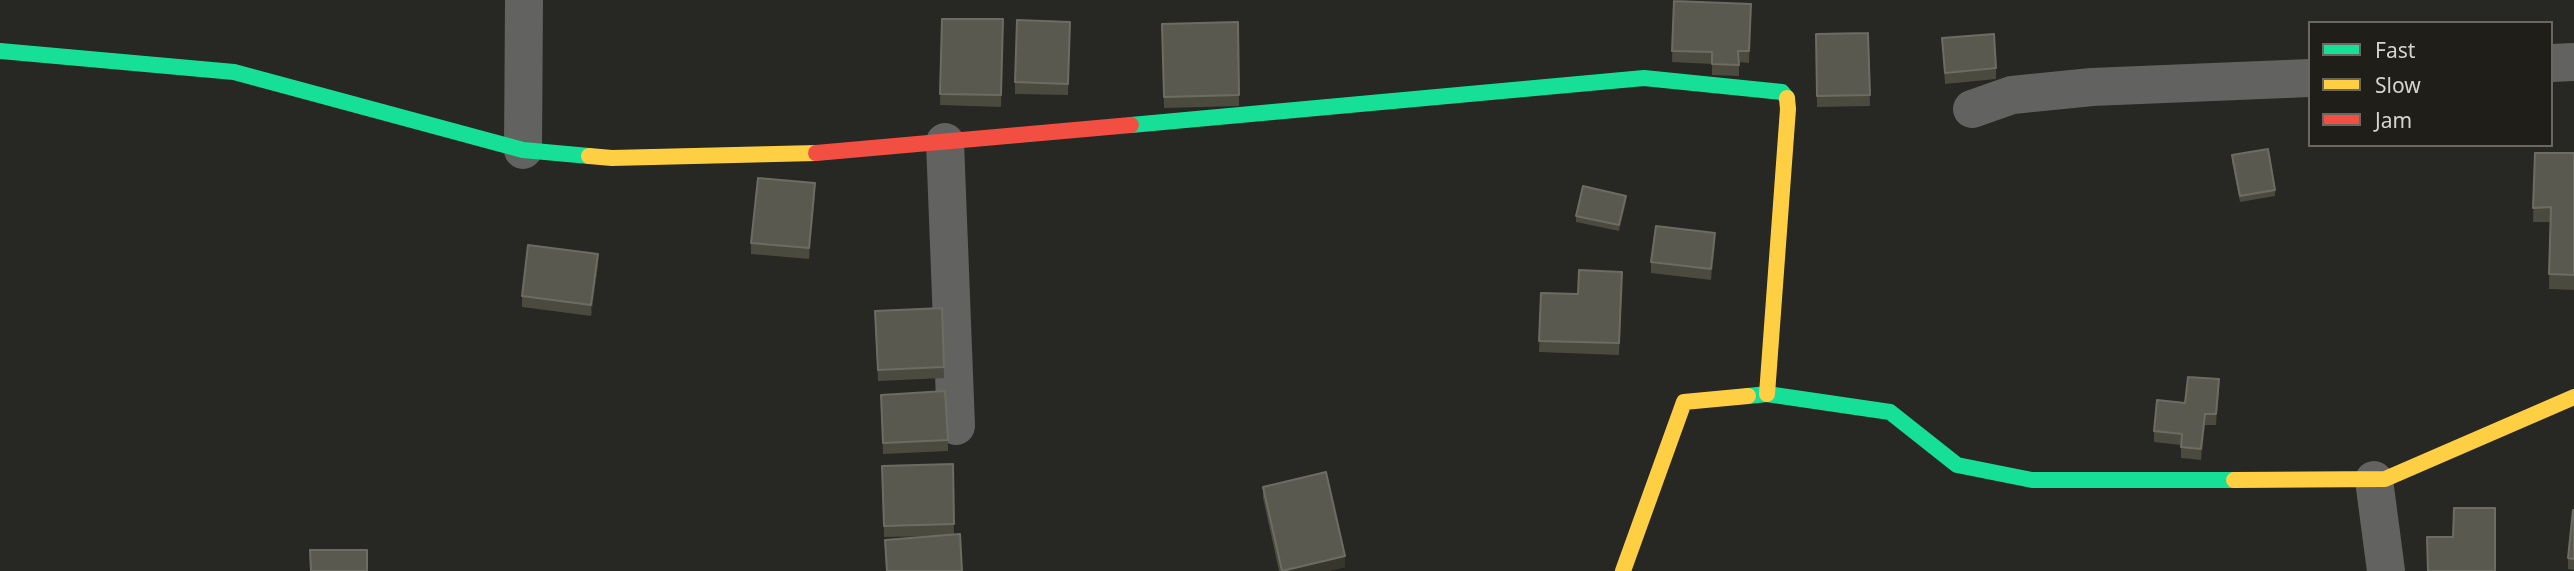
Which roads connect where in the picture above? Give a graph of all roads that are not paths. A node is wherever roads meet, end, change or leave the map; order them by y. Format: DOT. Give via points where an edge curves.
graph roads {
  1 [pos="524,0"];
  2 [pos="0,51"];
  3 [pos="2574,62"];
  4 [pos="2553,64"];
  5 [pos="2308,78"];
  6 [pos="1972,109"];
  7 [pos="945,142"];
  8 [pos="523,150"];
  9 [pos="1767,394"];
  10 [pos="2574,397"];
  11 [pos="956,426"];
  12 [pos="2374,480"];
  13 [pos="1623,571"];
  14 [pos="2386,571"];
  1 -- 8 [label="street"];
  2 -- 8 [label="street" via="234,72"];
  3 -- 4 [label="street"];
  5 -- 6 [label="street" via="2092,87 2012,95"];
  7 -- 8 [label="street" via="825,153 611,158"];
  7 -- 9 [label="street" via="1644,78 1783,92 1788,109"];
  7 -- 11 [label="street"];
  9 -- 12 [label="street" via="1890,412 1957,465 2032,480"];
  9 -- 13 [label="street" via="1684,402"];
  10 -- 12 [label="street" via="2385,480"];
  12 -- 14 [label="street"];
}
